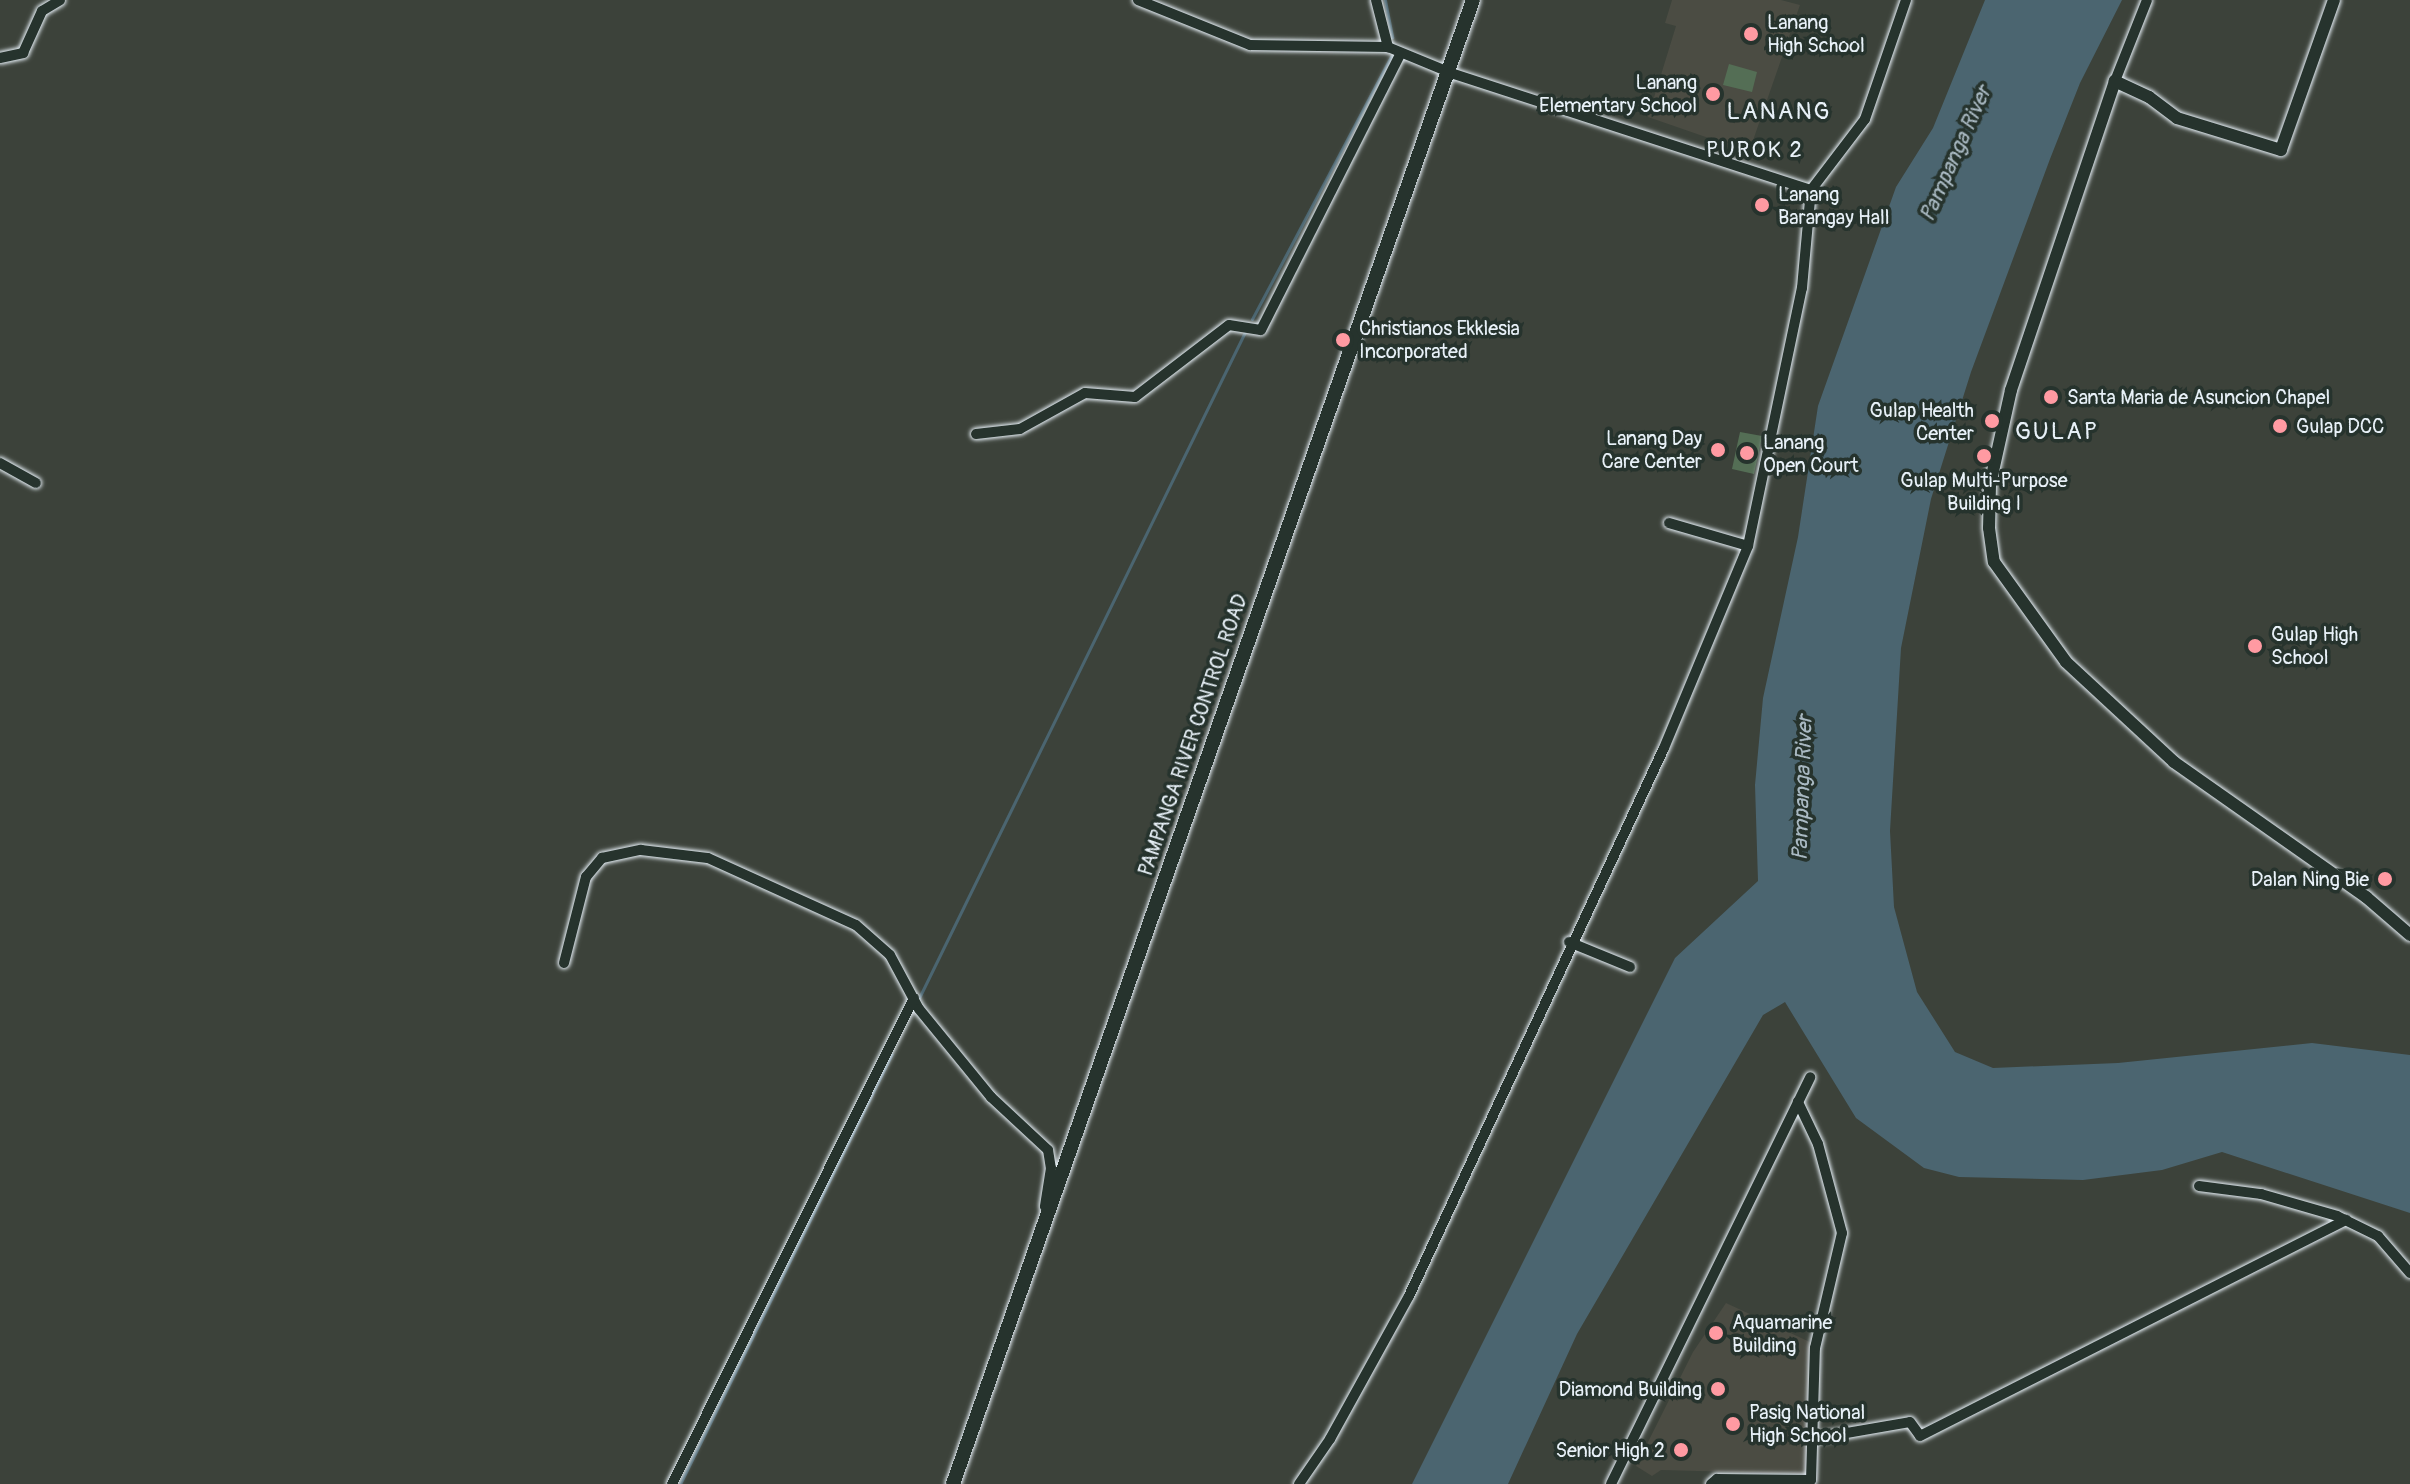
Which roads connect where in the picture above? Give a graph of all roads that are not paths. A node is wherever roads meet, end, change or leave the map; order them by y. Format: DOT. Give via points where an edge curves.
graph roads {
  1 [pos="60,0"];
  2 [pos="1138,0"];
  3 [pos="1376,0"];
  4 [pos="1473,0"];
  5 [pos="1906,0"];
  6 [pos="2147,0"];
  7 [pos="2334,0"];
  8 [pos="1388,47"];
  9 [pos="1401,53"];
  10 [pos="0,58"];
  11 [pos="1451,73"];
  12 [pos="2115,81"];
  13 [pos="1811,190"];
  14 [pos="976,434"];
  15 [pos="0,463"];
  16 [pos="36,483"];
  17 [pos="1669,523"];
  18 [pos="1748,546"];
  19 [pos="2410,935"];
  20 [pos="1569,942"];
  21 [pos="564,963"];
  22 [pos="1630,967"];
  23 [pos="916,1002"];
  24 [pos="1810,1077"];
  25 [pos="1798,1102"];
  26 [pos="2199,1186"];
  27 [pos="2346,1220"];
  28 [pos="1044,1229"];
  29 [pos="2410,1273"];
  30 [pos="1812,1439"];
  31 [pos="1812,1482"];
  32 [pos="672,1484"];
  33 [pos="953,1484"];
  34 [pos="1299,1484"];
  35 [pos="1611,1484"];
  36 [pos="1711,1484"];
  1 -- 10 [label="street" via="42,11 23,53"];
  2 -- 8 [label="street" via="1250,45"];
  3 -- 8 [label="street"];
  4 -- 11 [label="main road, PAMPANGA RIVER CONTROL ROAD"];
  5 -- 13 [label="street" via="1865,119"];
  6 -- 12 [label="street"];
  7 -- 12 [label="street" via="2281,150 2177,118"];
  8 -- 9 [label="street"];
  9 -- 11 [label="street"];
  9 -- 14 [label="street" via="1261,330 1229,325 1135,397 1085,393 1020,429"];
  11 -- 13 [label="street"];
  11 -- 28 [label="main road, PAMPANGA RIVER CONTROL ROAD" via="1409,171"];
  12 -- 19 [label="street" via="2011,390 1990,485 1994,562 2066,662 2174,762 2366,897"];
  13 -- 18 [label="street" via="1802,288"];
  15 -- 16 [label="street"];
  17 -- 18 [label="street"];
  18 -- 20 [label="street" via="1664,748"];
  20 -- 22 [label="street"];
  20 -- 34 [label="street" via="1409,1296 1330,1439"];
  21 -- 23 [label="street" via="586,877 602,858 641,850 708,858 856,925 890,955"];
  23 -- 28 [label="street" via="991,1097 1048,1150"];
  23 -- 32 [label="street"];
  24 -- 25 [label="street"];
  25 -- 30 [label="street" via="1818,1144 1842,1233 1815,1348"];
  25 -- 35 [label="street"];
  26 -- 27 [label="street" via="2261,1194"];
  27 -- 29 [label="street" via="2378,1236"];
  27 -- 30 [label="street" via="1920,1436 1910,1422"];
  28 -- 33 [label="main road, PAMPANGA RIVER CONTROL ROAD"];
  30 -- 31 [label="street"];
  31 -- 36 [label="street" via="1717,1479"];
}
